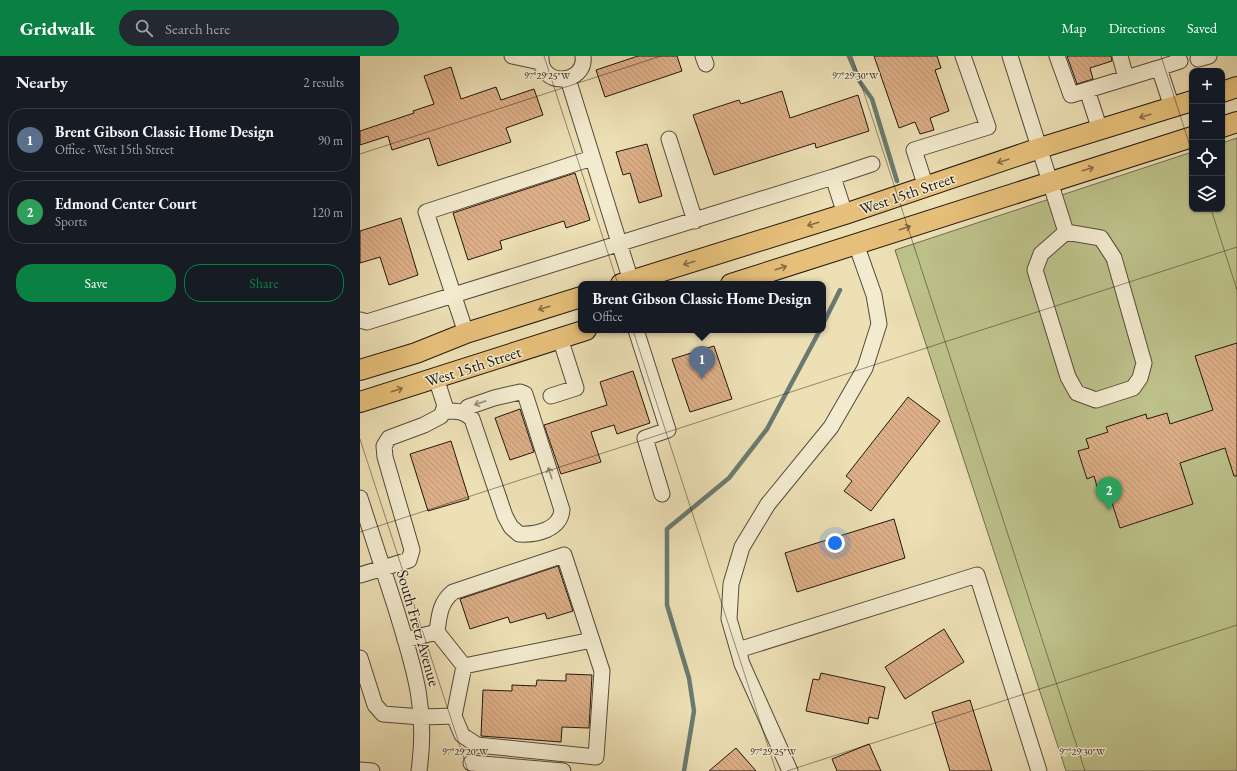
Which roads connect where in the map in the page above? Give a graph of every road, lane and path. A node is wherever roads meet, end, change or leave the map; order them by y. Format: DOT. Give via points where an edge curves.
graph roads {
  1 [pos="512,56"];
  2 [pos="583,56"];
  3 [pos="964,56"];
  4 [pos="1010,56"];
  5 [pos="1057,56"];
  6 [pos="1120,56"];
  7 [pos="540,59"];
  8 [pos="1180,61"];
  9 [pos="1159,68"];
  10 [pos="1126,78"];
  11 [pos="568,79"];
  12 [pos="1237,87"];
  13 [pos="1087,90"];
  14 [pos="1225,91"];
  15 [pos="1189,102"];
  16 [pos="1172,107"];
  17 [pos="1237,122"];
  18 [pos="1225,126"];
  19 [pos="1100,130"];
  20 [pos="669,138"];
  21 [pos="1189,138"];
  22 [pos="1040,148"];
  23 [pos="592,158"];
  24 [pos="872,164"];
  25 [pos="834,177"];
  26 [pos="1050,181"];
  27 [pos="926,187"];
  28 [pos="845,214"];
  29 [pos="695,221"];
  30 [pos="1066,232"];
  31 [pos="856,244"];
  32 [pos="620,245"];
  33 [pos="626,281"];
  34 [pos="629,281"];
  35 [pos="739,281"];
  36 [pos="455,295"];
  37 [pos="578,297"];
  38 [pos="360,320"];
  39 [pos="578,332"];
  40 [pos="466,333"];
  41 [pos="637,333"];
  42 [pos="560,338"];
  43 [pos="360,370"];
  44 [pos="436,378"];
  45 [pos="551,396"];
  46 [pos="360,402"];
  47 [pos="443,411"];
  48 [pos="464,413"];
  49 [pos="662,494"];
  50 [pos="360,498"];
  51 [pos="383,568"];
  52 [pos="360,575"];
  53 [pos="437,632"];
  54 [pos="405,640"];
  55 [pos="592,640"];
  56 [pos="738,650"];
  57 [pos="360,658"];
  58 [pos="464,666"];
  59 [pos="454,716"];
  60 [pos="421,717"];
  61 [pos="471,763"];
  62 [pos="360,770"];
  63 [pos="372,771"];
  64 [pos="419,771"];
  65 [pos="563,771"];
  66 [pos="790,771"];
  67 [pos="1039,771"];
  1 -- 7 [label="street"];
  2 -- 11 [label="street" via="581,68 576,75"];
  3 -- 27 [label="street" via="988,127 914,150"];
  4 -- 22 [label="street"];
  5 -- 13 [label="street" via="1071,95"];
  6 -- 10 [label="street"];
  7 -- 11 [label="street" via="550,77"];
  8 -- 9 [label="street"];
  9 -- 10 [label="street"];
  9 -- 16 [label="street"];
  10 -- 13 [label="street"];
  11 -- 23 [label="street"];
  12 -- 14 [label="main road"];
  13 -- 19 [label="street"];
  15 -- 16 [label="main road, West 15th Street"];
  16 -- 19 [label="main road, West 15th Street, one-way"];
  17 -- 18 [label="main road"];
  19 -- 22 [label="main road, West 15th Street"];
  20 -- 29 [label="street"];
  26 -- 21 [label="main road, West 15th Street, one-way"];
  22 -- 26 [label="street"];
  22 -- 27 [label="main road, West 15th Street, one-way"];
  23 -- 32 [label="street"];
  23 -- 36 [label="street" via="426,212"];
  24 -- 25 [label="street"];
  25 -- 28 [label="street"];
  25 -- 29 [label="street"];
  26 -- 30 [label="street"];
  31 -- 26 [label="main road, West 15th Street, one-way"];
  27 -- 28 [label="main road, West 15th Street"];
  28 -- 34 [label="main road, West 15th Street, one-way"];
  29 -- 32 [label="street"];
  30 -- 30 [label="street" via="1100,238 1114,258 1144,362 1140,378 1133,388 1096,400 1076,393 1068,377 1035,270 1041,254"];
  35 -- 31 [label="main road, West 15th Street, one-way"];
  31 -- 56 [label="street" via="874,295 879,324 865,368 831,427 768,504 742,547 731,584 729,619"];
  32 -- 33 [label="street"];
  32 -- 36 [label="street"];
  36 -- 38 [label="street" via="367,322"];
  36 -- 40 [label="street"];
  37 -- 40 [label="main road, West 15th Street, one-way"];
  39 -- 42 [label="main road, West 15th Street"];
  40 -- 43 [label="main road, West 15th Street" via="416,353"];
  41 -- 49 [label="street" via="668,430 646,438"];
  42 -- 44 [label="main road, West 15th Street"];
  42 -- 45 [label="street" via="576,388"];
  46 -- 44 [label="main road, West 15th Street, one-way"];
  44 -- 47 [label="street" via="445,406"];
  47 -- 48 [label="street"];
  47 -- 51 [label="street" via="441,416 424,425 389,438 384,446 412,550 409,560"];
  48 -- 48 [label="street, one-way" via="472,419 511,527 519,534 530,535 555,526 561,519 562,510 525,394 520,392 494,398 468,407"];
  50 -- 51 [label="street, South Fretz Avenue"];
  51 -- 52 [label="street"];
  51 -- 54 [label="street, South Fretz Avenue"];
  53 -- 54 [label="street"];
  53 -- 55 [label="street" via="445,598 454,592 564,555"];
  53 -- 58 [label="street"];
  54 -- 60 [label="street, South Fretz Avenue" via="416,675"];
  55 -- 58 [label="street"];
  55 -- 59 [label="street" via="602,671 596,757 476,745 462,735"];
  56 -- 66 [label="street"];
  56 -- 67 [label="street" via="977,574"];
  57 -- 60 [label="street" via="375,705 383,714"];
  58 -- 59 [label="street"];
  59 -- 60 [label="street"];
  60 -- 64 [label="street, South Fretz Avenue" via="422,748"];
  61 -- 65 [label="street"];
  62 -- 63 [label="street"];
}
